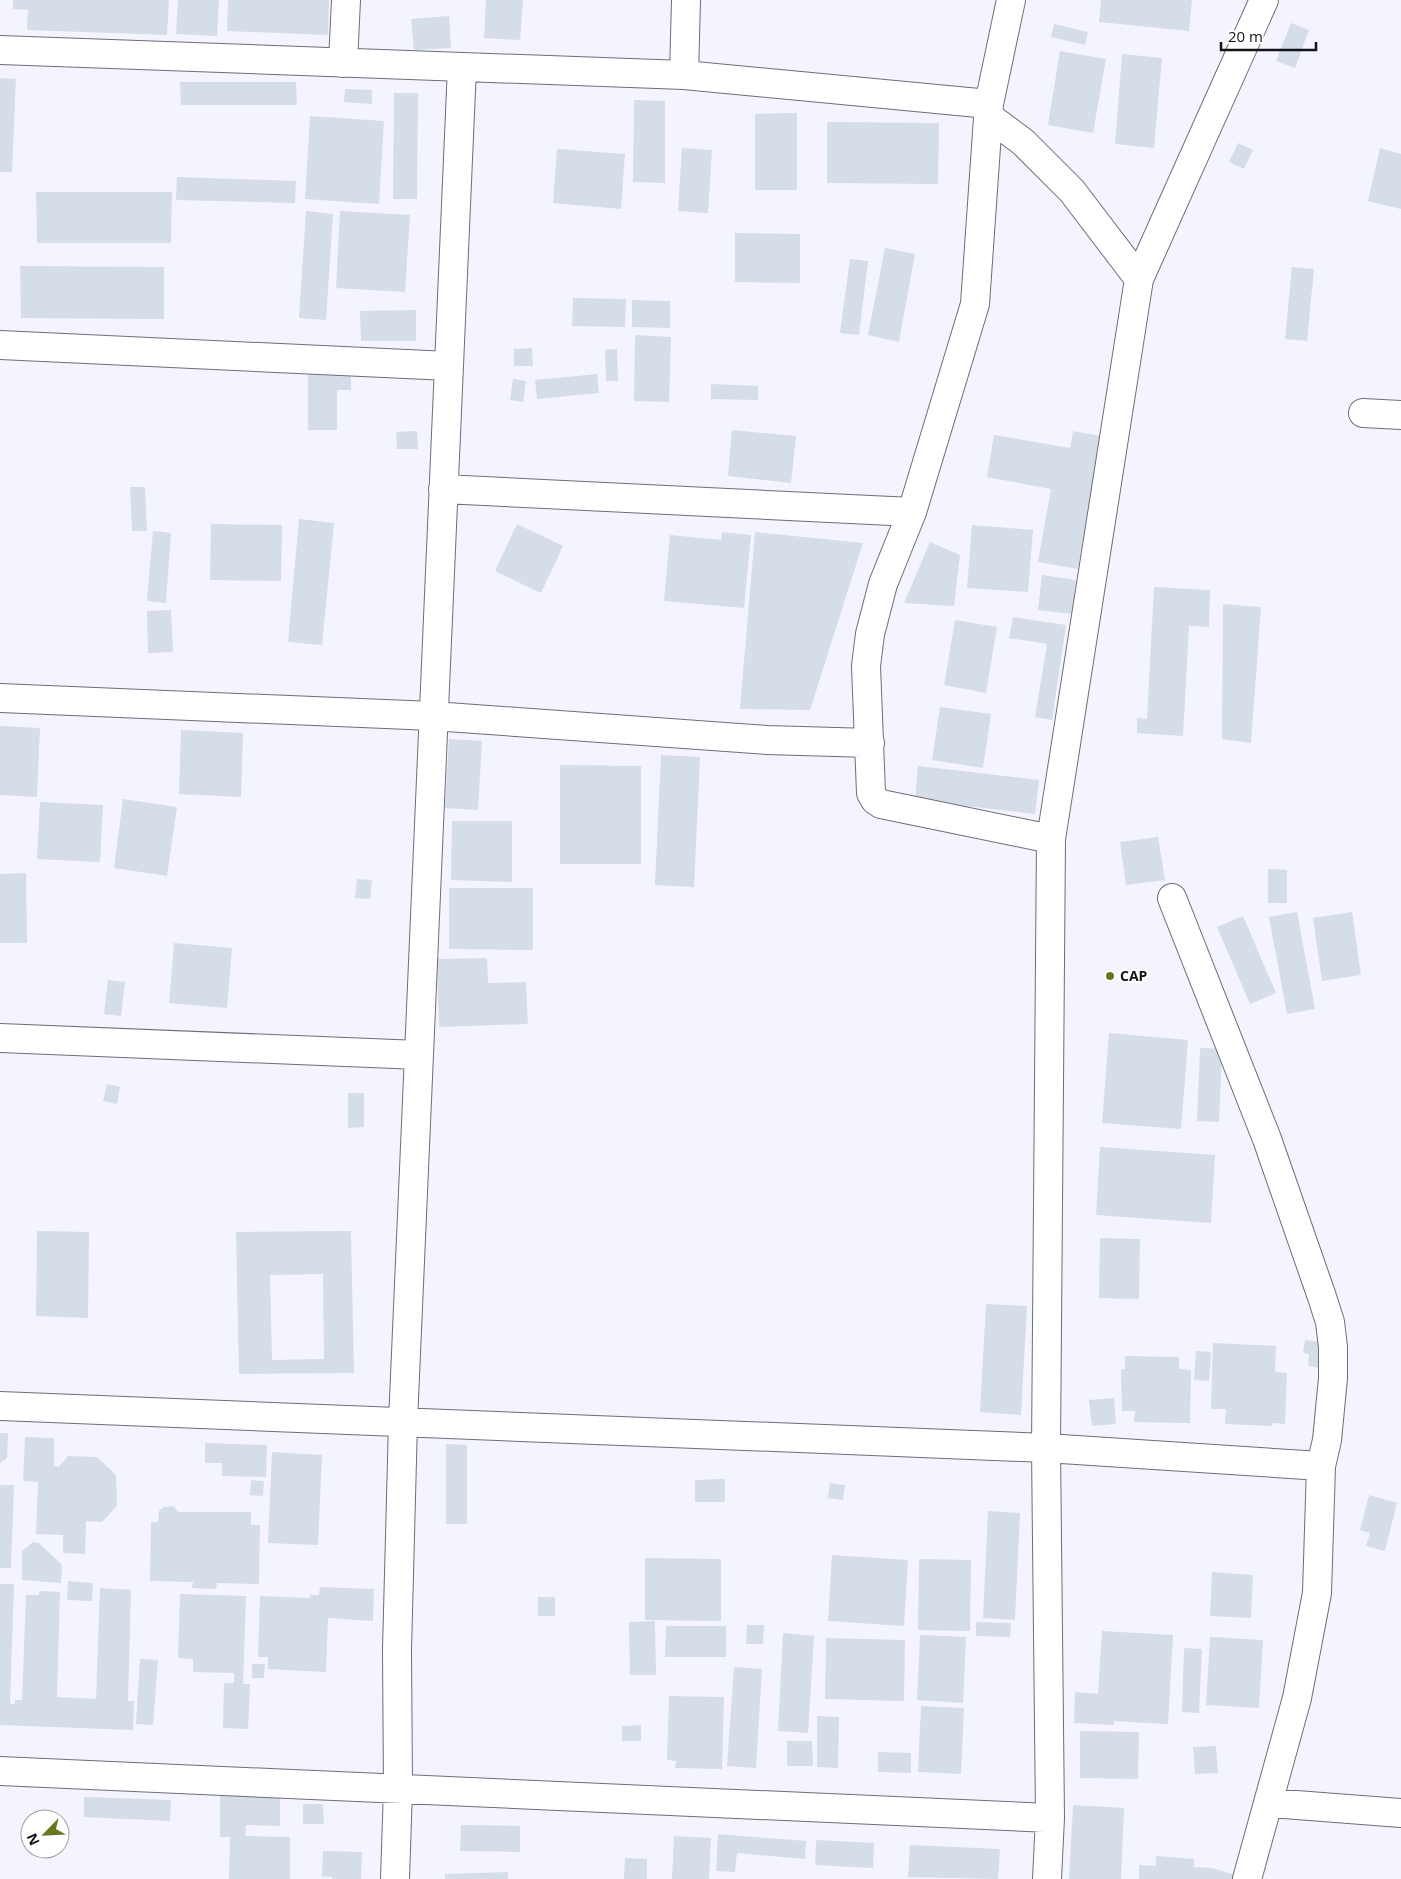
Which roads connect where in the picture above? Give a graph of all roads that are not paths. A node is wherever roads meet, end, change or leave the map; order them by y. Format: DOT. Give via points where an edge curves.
graph roads {
  1 [pos="346,0"];
  2 [pos="686,0"];
  3 [pos="1011,0"];
  4 [pos="1264,0"];
  5 [pos="0,50"];
  6 [pos="343,63"];
  7 [pos="462,67"];
  8 [pos="684,76"];
  9 [pos="989,110"];
  10 [pos="1139,279"];
  11 [pos="0,346"];
  12 [pos="449,366"];
  13 [pos="1363,413"];
  14 [pos="1401,415"];
  15 [pos="443,489"];
  16 [pos="912,512"];
  17 [pos="0,698"];
  18 [pos="433,716"];
  19 [pos="870,743"];
  20 [pos="1051,839"];
  21 [pos="1172,898"];
  22 [pos="0,1038"];
  23 [pos="419,1055"];
  24 [pos="0,1406"];
  25 [pos="403,1422"];
  26 [pos="1046,1448"];
  27 [pos="1321,1466"];
  28 [pos="0,1771"];
  29 [pos="398,1789"];
  30 [pos="1270,1803"];
  31 [pos="1401,1813"];
  32 [pos="1050,1818"];
  33 [pos="394,1879"];
  34 [pos="1046,1879"];
  35 [pos="1248,1879"];
  1 -- 6 [label="street"];
  2 -- 8 [label="street"];
  3 -- 9 [label="street"];
  4 -- 10 [label="street"];
  5 -- 6 [label="street"];
  6 -- 7 [label="street"];
  7 -- 8 [label="street"];
  7 -- 12 [label="street"];
  8 -- 9 [label="street"];
  9 -- 10 [label="street" via="1072,191"];
  9 -- 16 [label="street" via="975,304"];
  10 -- 20 [label="street"];
  11 -- 12 [label="street"];
  12 -- 15 [label="street"];
  13 -- 14 [label="street"];
  15 -- 16 [label="street"];
  15 -- 18 [label="street"];
  16 -- 19 [label="street" via="883,584 870,634 866,666"];
  17 -- 18 [label="street"];
  18 -- 19 [label="street" via="767,740"];
  18 -- 23 [label="street"];
  19 -- 20 [label="street" via="871,793 881,804"];
  20 -- 26 [label="street"];
  21 -- 27 [label="street" via="1267,1139 1330,1322 1333,1378"];
  22 -- 23 [label="street"];
  23 -- 25 [label="street"];
  24 -- 25 [label="street"];
  25 -- 26 [label="street"];
  25 -- 29 [label="street" via="397,1650"];
  26 -- 27 [label="street"];
  26 -- 32 [label="street"];
  27 -- 30 [label="street" via="1316,1593 1297,1698"];
  28 -- 29 [label="street"];
  29 -- 32 [label="street"];
  29 -- 33 [label="street"];
  30 -- 31 [label="street"];
  30 -- 35 [label="street"];
  32 -- 34 [label="street"];
}
